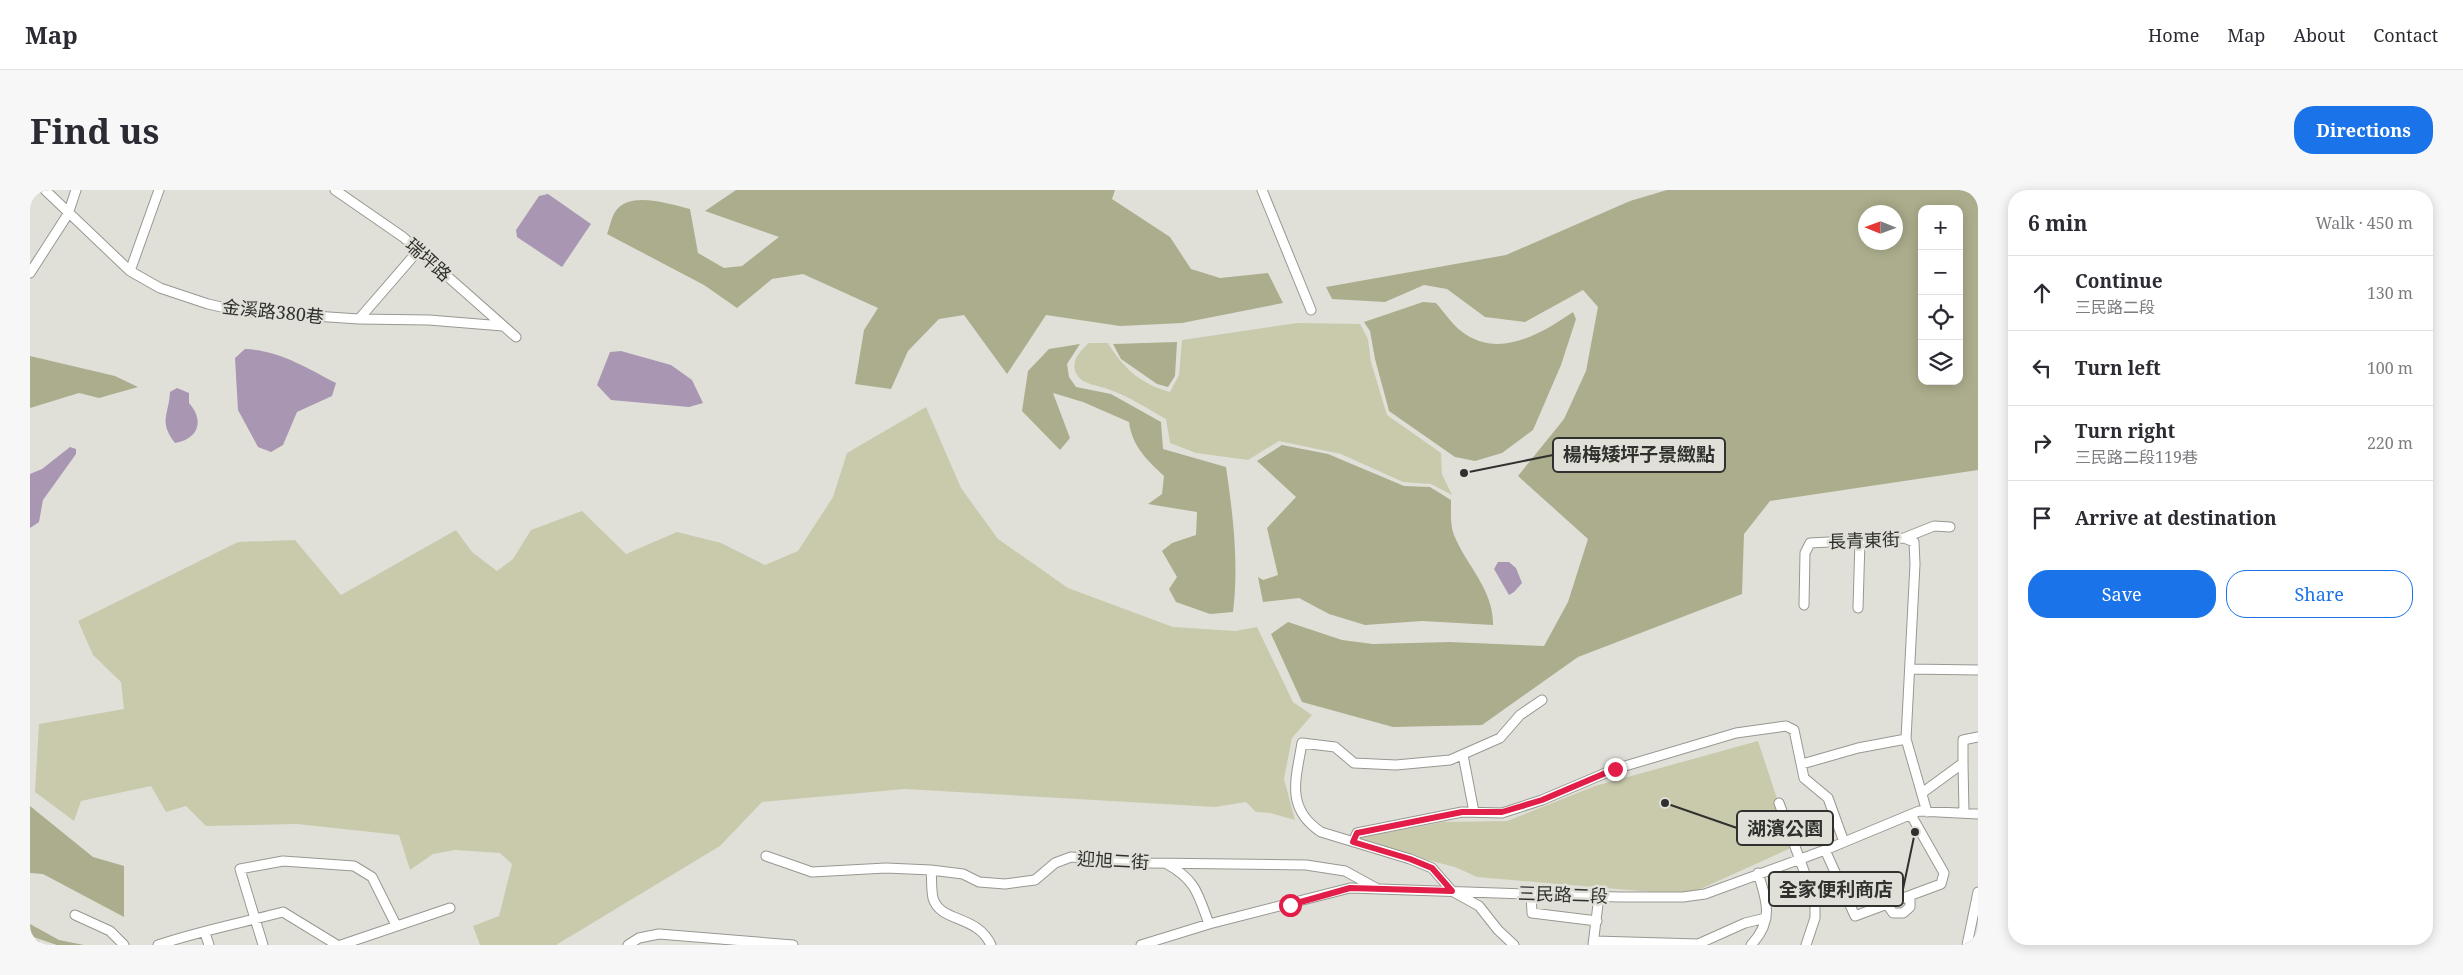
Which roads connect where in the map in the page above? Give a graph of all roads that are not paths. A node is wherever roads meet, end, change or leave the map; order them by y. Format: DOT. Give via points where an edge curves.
graph roads {
  1 [pos="45,190"];
  2 [pos="76,190"];
  3 [pos="159,190"];
  4 [pos="334,190"];
  5 [pos="1262,190"];
  6 [pos="68,214"];
  7 [pos="417,252"];
  8 [pos="130,271"];
  9 [pos="30,273"];
  10 [pos="1311,310"];
  11 [pos="358,320"];
  12 [pos="503,326"];
  13 [pos="516,337"];
  14 [pos="1950,528"];
  15 [pos="1904,538"];
  16 [pos="1860,540"];
  17 [pos="1804,605"];
  18 [pos="1858,608"];
  19 [pos="1910,669"];
  20 [pos="1978,670"];
  21 [pos="1542,700"];
  22 [pos="1978,737"];
  23 [pos="1906,739"];
  24 [pos="1463,755"];
  25 [pos="1963,763"];
  26 [pos="1802,764"];
  27 [pos="1922,793"];
  28 [pos="1779,803"];
  29 [pos="1474,812"];
  30 [pos="1927,812"];
  31 [pos="1964,813"];
  32 [pos="1978,814"];
  33 [pos="1911,815"];
  34 [pos="1353,842"];
  35 [pos="1844,842"];
  36 [pos="1825,850"];
  37 [pos="766,856"];
  38 [pos="1801,858"];
  39 [pos="1164,863"];
  40 [pos="931,870"];
  41 [pos="1758,873"];
  42 [pos="1377,888"];
  43 [pos="1452,891"];
  44 [pos="1978,892"];
  45 [pos="1531,893"];
  46 [pos="1600,896"];
  47 [pos="1910,896"];
  48 [pos="1887,904"];
  49 [pos="450,908"];
  50 [pos="75,915"];
  51 [pos="1766,918"];
  52 [pos="256,920"];
  53 [pos="1597,921"];
  54 [pos="1209,924"];
  55 [pos="396,925"];
  56 [pos="205,933"];
  57 [pos="30,943"];
  58 [pos="1594,943"];
  59 [pos="35,945"];
  60 [pos="124,945"];
  61 [pos="158,945"];
  62 [pos="209,945"];
  63 [pos="263,945"];
  64 [pos="337,945"];
  65 [pos="341,945"];
  66 [pos="628,945"];
  67 [pos="793,945"];
  68 [pos="991,945"];
  69 [pos="1141,945"];
  70 [pos="1514,945"];
  71 [pos="1751,945"];
  72 [pos="1806,945"];
  73 [pos="1967,945"];
  1 -- 6 [label="street, 金溪路380巷"];
  2 -- 6 [label="street"];
  3 -- 8 [label="street"];
  4 -- 7 [label="street, 瑞坪路" via="402,237"];
  5 -- 10 [label="street"];
  6 -- 8 [label="street, 金溪路380巷"];
  6 -- 9 [label="street"];
  7 -- 11 [label="street"];
  7 -- 12 [label="street, 瑞坪路"];
  8 -- 11 [label="street, 金溪路380巷" via="160,288 222,308"];
  11 -- 12 [label="street, 金溪路380巷" via="429,320"];
  12 -- 13 [label="street, 瑞坪路"];
  14 -- 15 [label="street" via="1934,526"];
  15 -- 16 [label="street, 長青東街"];
  15 -- 19 [label="street, 長青東街" via="1914,542"];
  16 -- 17 [label="street, 長青東街" via="1810,543 1805,553"];
  16 -- 18 [label="street"];
  19 -- 20 [label="street"];
  19 -- 23 [label="street, 長青東街"];
  21 -- 24 [label="street" via="1520,715 1500,738"];
  22 -- 25 [label="street" via="1963,740"];
  23 -- 26 [label="street"];
  23 -- 27 [label="street, 長青東街"];
  24 -- 29 [label="street"];
  24 -- 34 [label="street" via="1425,764 1354,763 1335,747 1302,743 1294,794 1300,810 1320,832"];
  25 -- 27 [label="street"];
  25 -- 31 [label="street"];
  26 -- 29 [label="street" via="1794,730 1786,726 1736,732 1615,769 1542,800 1502,812"];
  26 -- 35 [label="street" via="1800,770 1804,778 1828,798"];
  27 -- 30 [label="street, 長青東街"];
  28 -- 38 [label="street"];
  29 -- 34 [label="street" via="1357,833"];
  30 -- 31 [label="street, 三民路二段"];
  30 -- 33 [label="street, 三民路二段"];
  31 -- 32 [label="street, 三民路二段"];
  33 -- 35 [label="street, 三民路二段"];
  33 -- 47 [label="street" via="1944,873 1941,884"];
  34 -- 43 [label="street" via="1432,868"];
  35 -- 36 [label="street, 三民路二段"];
  36 -- 38 [label="street, 三民路二段"];
  36 -- 48 [label="street" via="1855,916"];
  37 -- 40 [label="street, 迎旭二街" via="812,872 886,868"];
  38 -- 41 [label="street, 三民路二段"];
  38 -- 72 [label="street" via="1815,901 1815,918"];
  39 -- 40 [label="street, 迎旭二街" via="1071,857 1055,863 1035,880 1005,884 979,882 963,874"];
  39 -- 42 [label="street, 迎旭二街" via="1306,865 1345,871"];
  39 -- 54 [label="street" via="1184,874 1196,889"];
  40 -- 68 [label="street" via="933,899 943,913 976,926 986,934"];
  41 -- 46 [label="street, 三民路二段" via="1698,895"];
  41 -- 51 [label="street" via="1768,904"];
  42 -- 43 [label="street, 三民路二段"];
  42 -- 54 [label="street, 三民路二段" via="1350,888"];
  43 -- 45 [label="street, 三民路二段"];
  43 -- 70 [label="street" via="1479,906"];
  44 -- 73 [label="street"];
  45 -- 46 [label="street, 三民路二段"];
  45 -- 53 [label="street" via="1532,913"];
  46 -- 53 [label="street"];
  47 -- 48 [label="street"];
  47 -- 48 [label="street" via="1910,907 1903,913 1893,913"];
  49 -- 55 [label="street"];
  50 -- 60 [label="street" via="110,931"];
  51 -- 58 [label="street" via="1745,923 1698,944"];
  51 -- 71 [label="street"];
  52 -- 55 [label="street" via="240,869 283,861 354,866 372,877"];
  52 -- 56 [label="street"];
  52 -- 63 [label="street"];
  52 -- 64 [label="street" via="283,912"];
  53 -- 58 [label="street"];
  54 -- 69 [label="street, 三民路二段"];
  55 -- 65 [label="street"];
  56 -- 61 [label="street" via="186,935"];
  56 -- 62 [label="street"];
  57 -- 59 [label="street"];
  66 -- 67 [label="street" via="639,938 659,934"];
}
